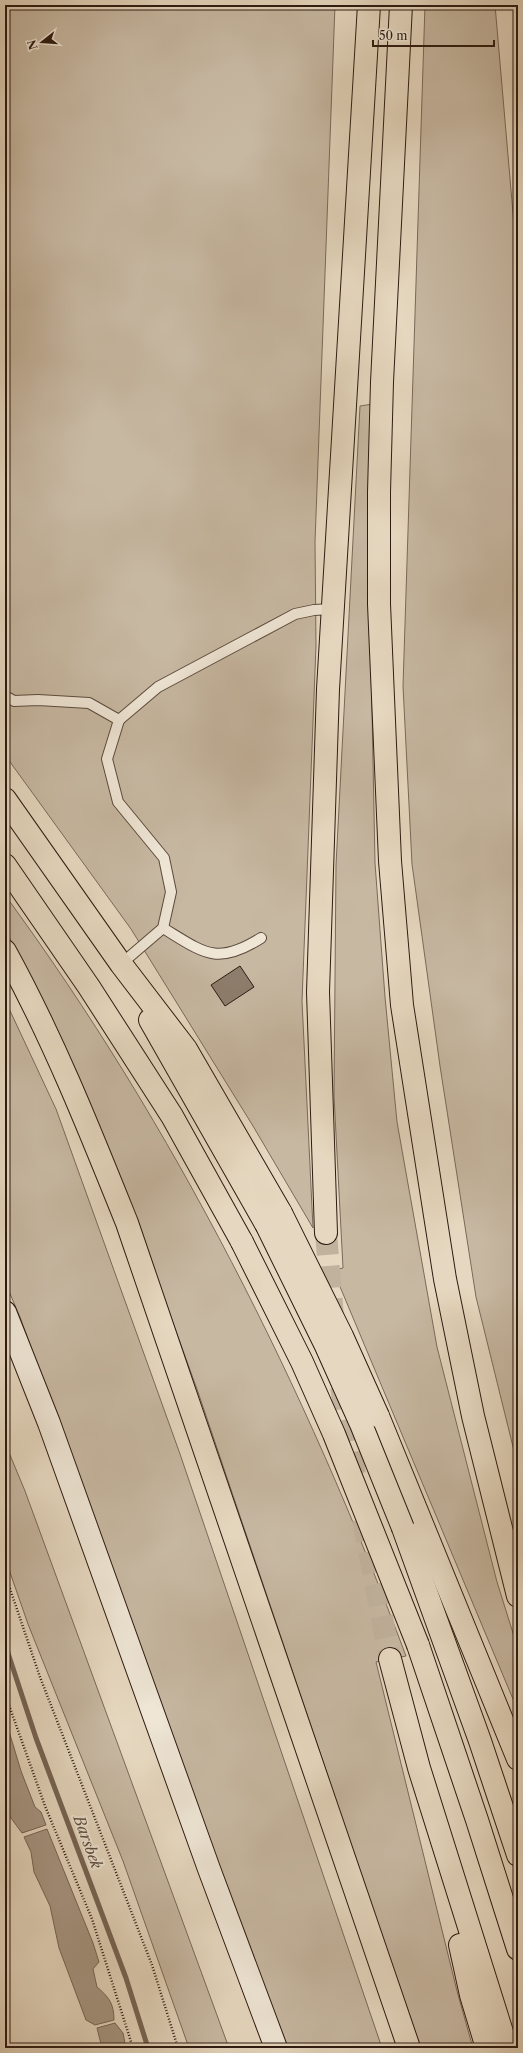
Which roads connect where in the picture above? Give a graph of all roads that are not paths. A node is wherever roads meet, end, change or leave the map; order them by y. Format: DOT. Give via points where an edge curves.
graph roads {
  1 [pos="369,5"];
  2 [pos="401,5"];
  3 [pos="332,609"];
  4 [pos="5,696"];
  5 [pos="119,720"];
  6 [pos="5,799"];
  7 [pos="5,865"];
  8 [pos="164,928"];
  9 [pos="261,938"];
  10 [pos="5,951"];
  11 [pos="121,964"];
  12 [pos="274,1219"];
  13 [pos="326,1233"];
  14 [pos="5,1312"];
  15 [pos="497,1512"];
  16 [pos="518,1565"];
  17 [pos="518,1596"];
  18 [pos="390,1659"];
  19 [pos="518,1759"];
  20 [pos="419,1768"];
  21 [pos="518,1855"];
  22 [pos="518,1949"];
  23 [pos="276,2048"];
  24 [pos="409,2048"];
  25 [pos="487,2048"];
  26 [pos="507,2048"];
  1 -- 3 [label="highway"];
  2 -- 15 [label="highway" via="378,492 379,604 390,861 402,1006 431,1197 453,1321"];
  3 -- 5 [label="lane" via="295,614 158,687"];
  3 -- 13 [label="highway" via="318,992"];
  4 -- 5 [label="lane" via="14,701 88,703"];
  5 -- 8 [label="lane" via="107,759 118,802 164,858 171,892"];
  6 -- 11 [label="highway"];
  7 -- 22 [label="highway, bridge" via="90,987 172,1116 242,1242 302,1362 334,1434 418,1645"];
  8 -- 9 [label="lane" via="198,949 220,955 242,950"];
  8 -- 11 [label="lane"];
  10 -- 24 [label="highway" via="24,985 78,1102 127,1223"];
  11 -- 12 [label="highway" via="186,1049"];
  12 -- 19 [label="highway, bridge" via="342,1336 378,1416"];
  12 -- 21 [label="highway, bridge" via="403,1528"];
  14 -- 23 [label="main road" via="49,1423"];
  15 -- 16 [label="highway"];
  15 -- 17 [label="highway"];
  18 -- 20 [label="highway"];
  20 -- 25 [label="highway" via="471,1995"];
  20 -- 26 [label="highway"];
}
